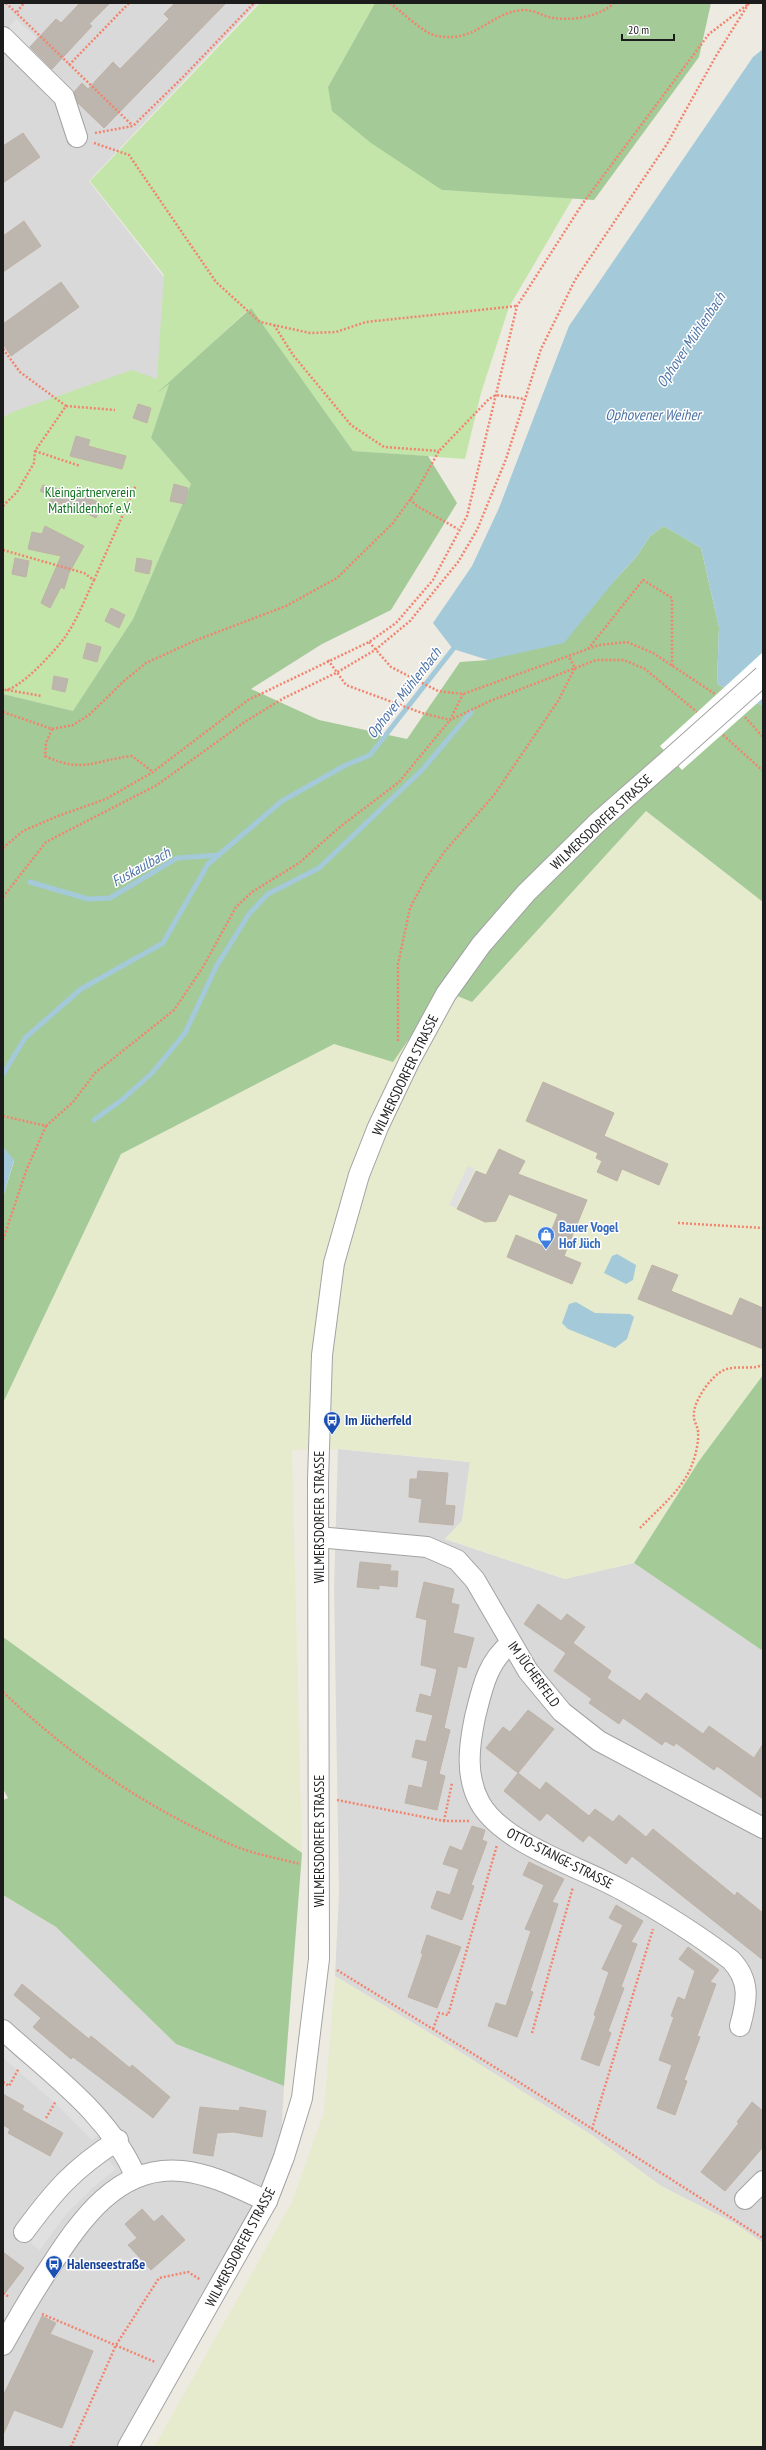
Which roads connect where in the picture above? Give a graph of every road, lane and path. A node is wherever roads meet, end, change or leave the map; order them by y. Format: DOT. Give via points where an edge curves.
graph roads {
  1 [pos="6,3"];
  2 [pos="24,3"];
  3 [pos="129,3"];
  4 [pos="254,3"];
  5 [pos="390,3"];
  6 [pos="614,3"];
  7 [pos="749,3"];
  8 [pos="17,12"];
  9 [pos="3,37"];
  10 [pos="69,65"];
  11 [pos="133,126"];
  12 [pos="77,137"];
  13 [pos="517,306"];
  14 [pos="273,325"];
  15 [pos="3,349"];
  16 [pos="496,395"];
  17 [pos="525,399"];
  18 [pos="66,406"];
  19 [pos="115,410"];
  20 [pos="36,451"];
  21 [pos="439,451"];
  22 [pos="80,466"];
  23 [pos="136,485"];
  24 [pos="410,499"];
  25 [pos="3,506"];
  26 [pos="458,529"];
  27 [pos="3,550"];
  28 [pos="94,580"];
  29 [pos="369,642"];
  30 [pos="588,649"];
  31 [pos="375,650"];
  32 [pos="569,657"];
  33 [pos="328,660"];
  34 [pos="672,666"];
  35 [pos="574,668"];
  36 [pos="336,673"];
  37 [pos="763,676"];
  38 [pos="5,690"];
  39 [pos="463,694"];
  40 [pos="42,696"];
  41 [pos="718,696"];
  42 [pos="3,712"];
  43 [pos="739,712"];
  44 [pos="698,713"];
  45 [pos="450,720"];
  46 [pos="52,729"];
  47 [pos="720,733"];
  48 [pos="763,737"];
  49 [pos="763,771"];
  50 [pos="153,772"];
  51 [pos="3,848"];
  52 [pos="3,897"];
  53 [pos="410,1060"];
  54 [pos="3,1116"];
  55 [pos="46,1126"];
  56 [pos="678,1223"];
  57 [pos="763,1228"];
  58 [pos="3,1240"];
  59 [pos="763,1365"];
  60 [pos="640,1528"];
  61 [pos="318,1537"];
  62 [pos="511,1643"];
  63 [pos="3,1692"];
  64 [pos="470,1770"];
  65 [pos="320,1800"];
  66 [pos="490,1816"];
  67 [pos="444,1821"];
  68 [pos="763,1828"];
  69 [pos="504,1831"];
  70 [pos="579,1869"];
  71 [pos="320,1870"];
  72 [pos="658,1911"];
  73 [pos="319,1959"];
  74 [pos="740,2026"];
  75 [pos="433,2029"];
  76 [pos="3,2030"];
  77 [pos="532,2033"];
  78 [pos="27,2052"];
  79 [pos="3,2082"];
  80 [pos="592,2129"];
  81 [pos="118,2140"];
  82 [pos="136,2177"];
  83 [pos="763,2181"];
  84 [pos="745,2199"];
  85 [pos="267,2201"];
  86 [pos="24,2232"];
  87 [pos="763,2238"];
  88 [pos="217,2289"];
  89 [pos="24,2307"];
  90 [pos="3,2345"];
  91 [pos="116,2345"];
  92 [pos="172,2370"];
  93 [pos="71,2447"];
  94 [pos="128,2447"];
  1 -- 8 [label="path"];
  2 -- 8 [label="path"];
  3 -- 10 [label="path"];
  4 -- 11 [label="path"];
  5 -- 6 [label="path" via="435,36 452,37 475,32 506,12 524,10 554,18 570,17 606,11"];
  7 -- 13 [label="path" via="709,34 583,203"];
  7 -- 17 [label="path" via="667,144 575,280 541,348"];
  8 -- 10 [label="path"];
  9 -- 12 [label="street" via="64,97"];
  10 -- 11 [label="path"];
  11 -- 12 [label="path"];
  12 -- 14 [label="path" via="129,156 216,282 260,322"];
  13 -- 14 [label="path" via="366,322 336,332 310,333"];
  13 -- 16 [label="path"];
  14 -- 21 [label="path" via="293,355 351,425 384,447"];
  15 -- 18 [label="path" via="20,372"];
  16 -- 17 [label="path"];
  16 -- 21 [label="path"];
  16 -- 26 [label="path" via="467,516"];
  17 -- 31 [label="path" via="477,530 458,562 410,621"];
  18 -- 19 [label="path"];
  18 -- 20 [label="path"];
  20 -- 22 [label="path"];
  20 -- 25 [label="path" via="34,463 17,492"];
  21 -- 24 [label="path"];
  23 -- 28 [label="path"];
  24 -- 26 [label="path" via="417,506"];
  24 -- 46 [label="path" via="392,523 337,578 286,606 194,640 146,663 89,715 72,725"];
  26 -- 29 [label="path" via="433,580 396,623"];
  27 -- 28 [label="path" via="84,573"];
  28 -- 38 [label="path" via="65,638 22,683"];
  29 -- 31 [label="path"];
  29 -- 33 [label="path"];
  30 -- 32 [label="path"];
  30 -- 34 [label="path" via="627,642"];
  30 -- 34 [label="path" via="643,580 672,598"];
  31 -- 36 [label="path"];
  31 -- 39 [label="path" via="391,667 411,679 438,692"];
  32 -- 35 [label="path"];
  32 -- 39 [label="path"];
  33 -- 36 [label="path"];
  33 -- 50 [label="path" via="248,700"];
  34 -- 41 [label="path"];
  35 -- 44 [label="path" via="596,660 624,660 645,669"];
  35 -- 45 [label="path" via="490,701"];
  35 -- 53 [label="path" via="558,702 494,795 426,878 410,908 398,964 398,1047"];
  36 -- 45 [label="path" via="346,685 422,713"];
  36 -- 52 [label="path" via="284,698 246,721 157,785 46,842"];
  37 -- 53 [label="street, WILMERSDORFER STRASSE, bridge" via="598,823 526,893 481,945 446,994"];
  38 -- 40 [label="path"];
  39 -- 45 [label="path"];
  42 -- 46 [label="path"];
  43 -- 48 [label="path"];
  45 -- 55 [label="path" via="399,782 341,826 300,863 252,892 236,906 203,967 174,1010 95,1073 73,1102"];
  46 -- 50 [label="path" via="46,743 45,756 62,764 100,764 132,756"];
  47 -- 49 [label="path"];
  50 -- 51 [label="path" via="106,799 23,831"];
  53 -- 61 [label="street, WILMERSDORFER STRASSE" via="378,1127 359,1175 334,1263 322,1355"];
  54 -- 55 [label="path"];
  55 -- 58 [label="path" via="26,1171"];
  56 -- 57 [label="path"];
  59 -- 60 [label="path" via="753,1369 729,1368 711,1380 693,1416 698,1432 694,1461 686,1478"];
  61 -- 62 [label="street, IM JÜCHERFELD" via="427,1547 452,1557 475,1580"];
  61 -- 65 [label="street, WILMERSDORFER STRASSE"];
  62 -- 64 [label="street, OTTO-STANGE-STRASSE" via="496,1657 487,1674 470,1742"];
  62 -- 68 [label="street, IM JÜCHERFELD" via="547,1695 581,1729"];
  63 -- 71 [label="path" via="59,1742 154,1807 232,1845"];
  64 -- 66 [label="street, OTTO-STANGE-STRASSE" via="474,1790"];
  64 -- 67 [label="path" via="454,1776"];
  65 -- 67 [label="path" via="346,1800"];
  65 -- 71 [label="street, WILMERSDORFER STRASSE"];
  66 -- 67 [label="path" via="477,1821"];
  66 -- 69 [label="street, OTTO-STANGE-STRASSE"];
  69 -- 70 [label="street, OTTO-STANGE-STRASSE"];
  69 -- 75 [label="path" via="448,2015 439,2013"];
  70 -- 72 [label="street, OTTO-STANGE-STRASSE"];
  70 -- 77 [label="path"];
  71 -- 73 [label="street, WILMERSDORFER STRASSE"];
  72 -- 74 [label="street, OTTO-STANGE-STRASSE" via="711,1945 738,1968 746,1986 747,1996"];
  72 -- 80 [label="path"];
  73 -- 75 [label="path"];
  73 -- 85 [label="street, WILMERSDORFER STRASSE" via="302,2098"];
  75 -- 80 [label="path"];
  76 -- 78 [label="street"];
  78 -- 79 [label="path" via="9,2086"];
  78 -- 81 [label="street" via="66,2084"];
  80 -- 87 [label="path"];
  81 -- 82 [label="street"];
  81 -- 86 [label="street" via="89,2159 66,2179"];
  82 -- 85 [label="street" via="180,2171 203,2175"];
  82 -- 89 [label="street" via="103,2198 85,2215"];
  83 -- 84 [label="street"];
  85 -- 88 [label="street, WILMERSDORFER STRASSE"];
  88 -- 91 [label="path" via="188,2272 159,2278"];
  88 -- 92 [label="street, WILMERSDORFER STRASSE"];
  89 -- 90 [label="street"];
  89 -- 91 [label="path"];
  91 -- 92 [label="path"];
  91 -- 93 [label="path"];
  92 -- 94 [label="street, WILMERSDORFER STRASSE"];
}
